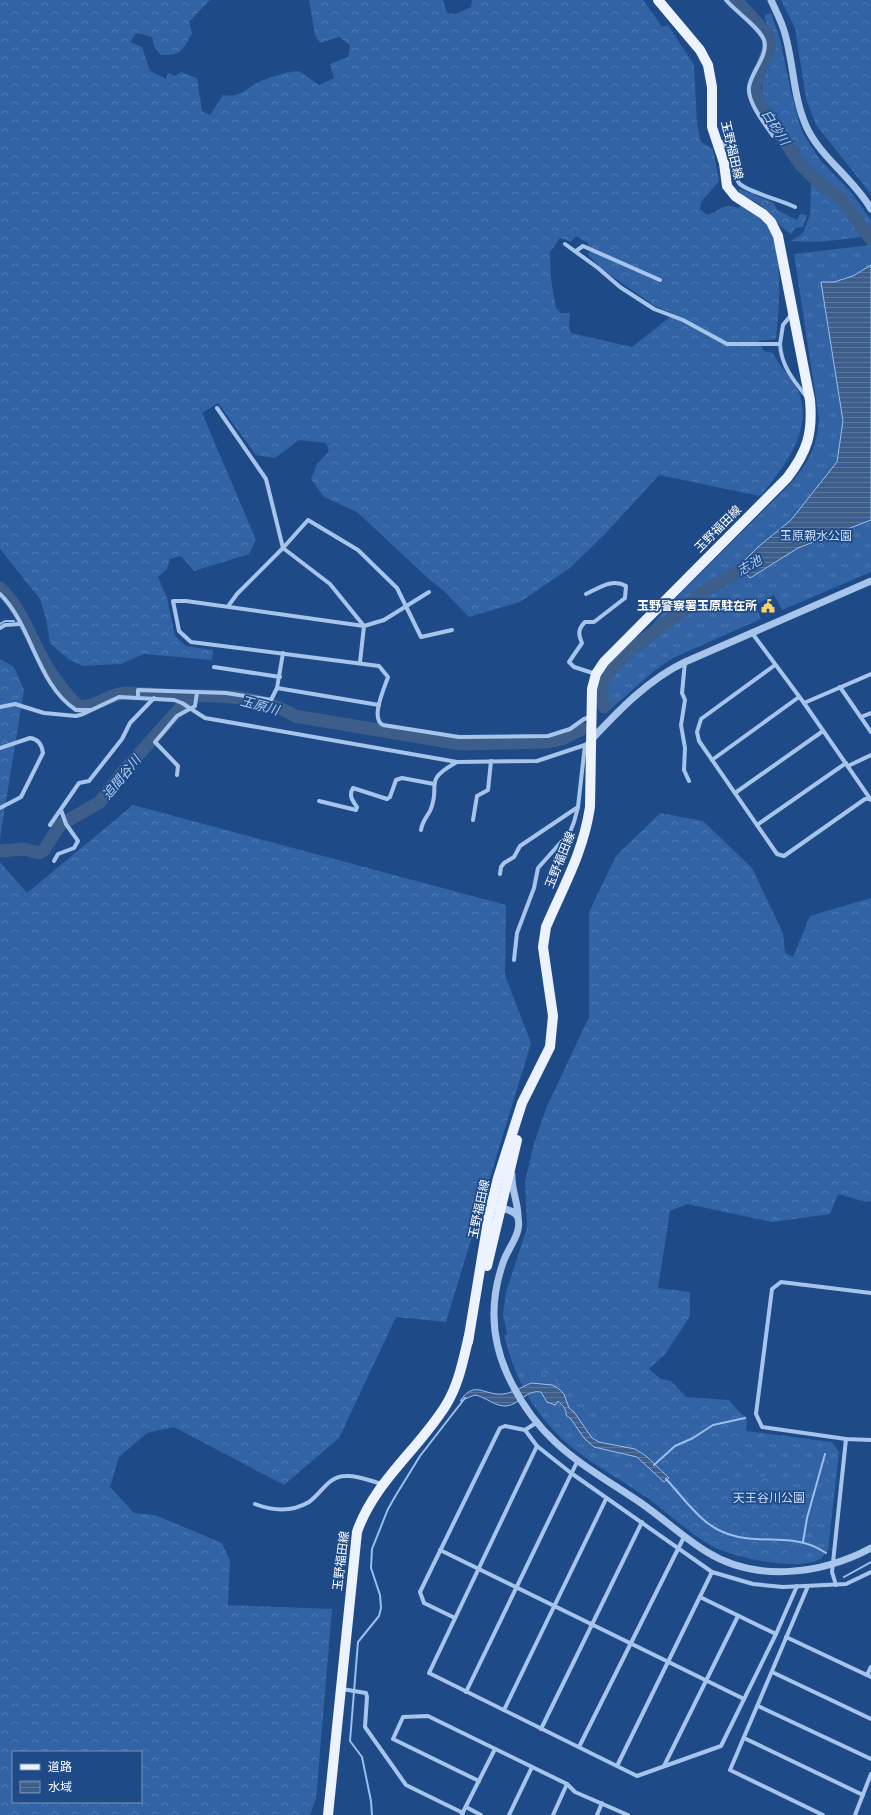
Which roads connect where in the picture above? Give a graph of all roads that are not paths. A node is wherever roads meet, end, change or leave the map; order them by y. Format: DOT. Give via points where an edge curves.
graph roads {
  1 [pos="658,0"];
  2 [pos="726,0"];
  3 [pos="771,0"];
  4 [pos="773,136"];
  5 [pos="715,138"];
  6 [pos="795,207"];
  7 [pos="871,209"];
  8 [pos="565,244"];
  9 [pos="576,251"];
  10 [pos="660,280"];
  11 [pos="794,311"];
  12 [pos="780,344"];
  13 [pos="810,400"];
  14 [pos="217,408"];
  15 [pos="283,548"];
  16 [pos="871,581"];
  17 [pos="429,592"];
  18 [pos="0,594"];
  19 [pos="586,594"];
  20 [pos="229,606"];
  21 [pos="406,606"];
  22 [pos="19,624"];
  23 [pos="364,626"];
  24 [pos="0,628"];
  25 [pos="452,630"];
  26 [pos="752,633"];
  27 [pos="283,653"];
  28 [pos="360,662"];
  29 [pos="685,662"];
  30 [pos="775,665"];
  31 [pos="214,667"];
  32 [pos="596,674"];
  33 [pos="871,674"];
  34 [pos="280,677"];
  35 [pos="840,687"];
  36 [pos="277,688"];
  37 [pos="152,690"];
  38 [pos="158,690"];
  39 [pos="166,690"];
  40 [pos="197,692"];
  41 [pos="138,697"];
  42 [pos="799,697"];
  43 [pos="154,698"];
  44 [pos="165,699"];
  45 [pos="804,703"];
  46 [pos="379,705"];
  47 [pos="0,708"];
  48 [pos="92,709"];
  49 [pos="192,709"];
  50 [pos="871,713"];
  51 [pos="591,717"];
  52 [pos="861,718"];
  53 [pos="823,732"];
  54 [pos="871,732"];
  55 [pos="588,742"];
  56 [pos="0,748"];
  57 [pos="871,755"];
  58 [pos="712,760"];
  59 [pos="491,761"];
  60 [pos="457,762"];
  61 [pos="847,764"];
  62 [pos="177,775"];
  63 [pos="689,781"];
  64 [pos="434,784"];
  65 [pos="735,793"];
  66 [pos="871,800"];
  67 [pos="319,801"];
  68 [pos="578,807"];
  69 [pos="0,808"];
  70 [pos="61,810"];
  71 [pos="473,820"];
  72 [pos="50,825"];
  73 [pos="757,825"];
  74 [pos="421,830"];
  75 [pos="54,861"];
  76 [pos="500,874"];
  77 [pos="514,960"];
  78 [pos="531,1086"];
  79 [pos="518,1135"];
  80 [pos="496,1207"];
  81 [pos="518,1216"];
  82 [pos="871,1293"];
  83 [pos="536,1423"];
  84 [pos="525,1430"];
  85 [pos="846,1439"];
  86 [pos="871,1440"];
  87 [pos="538,1446"];
  88 [pos="577,1462"];
  89 [pos="572,1473"];
  90 [pos="384,1485"];
  91 [pos="606,1499"];
  92 [pos="255,1504"];
  93 [pos="642,1522"];
  94 [pos="684,1537"];
  95 [pos="871,1548"];
  96 [pos="678,1549"];
  97 [pos="440,1550"];
  98 [pos="833,1564"];
  99 [pos="479,1569"];
  100 [pos="712,1572"];
  101 [pos="870,1573"];
  102 [pos="871,1579"];
  103 [pos="836,1585"];
  104 [pos="797,1586"];
  105 [pos="808,1586"];
  106 [pos="516,1587"];
  107 [pos="700,1597"];
  108 [pos="554,1606"];
  109 [pos="738,1616"];
  110 [pos="455,1618"];
  111 [pos="592,1624"];
  112 [pos="776,1634"];
  113 [pos="786,1637"];
  114 [pos="631,1643"];
  115 [pos="668,1661"];
  116 [pos="871,1667"];
  117 [pos="772,1672"];
  118 [pos="869,1676"];
  119 [pos="706,1680"];
  120 [pos="347,1690"];
  121 [pos="466,1692"];
  122 [pos="744,1699"];
  123 [pos="758,1706"];
  124 [pos="504,1710"];
  125 [pos="871,1719"];
  126 [pos="541,1729"];
  127 [pos="744,1738"];
  128 [pos="579,1747"];
  129 [pos="495,1749"];
  130 [pos="871,1759"];
  131 [pos="617,1766"];
  132 [pos="664,1766"];
  133 [pos="532,1767"];
  134 [pos="871,1774"];
  135 [pos="479,1781"];
  136 [pos="567,1784"];
  137 [pos="863,1795"];
  138 [pos="602,1803"];
  139 [pos="466,1808"];
  140 [pos="462,1814"];
  141 [pos="328,1815"];
  142 [pos="481,1815"];
  143 [pos="509,1815"];
  144 [pos="553,1815"];
  145 [pos="597,1815"];
  146 [pos="628,1815"];
  147 [pos="823,1815"];
  148 [pos="855,1815"];
  1 -- 5 [label="main road, 玉野福田線" via="692,39 706,61 712,87 711,114"];
  2 -- 4 [label="street" via="759,33 764,43 749,87 754,107"];
  3 -- 7 [label="street" via="785,33 798,104 808,130 815,142"];
  5 -- 6 [label="street" via="729,150 741,186"];
  5 -- 11 [label="main road, 玉野福田線" via="730,192 763,214 771,222 778,236"];
  8 -- 9 [label="street"];
  9 -- 10 [label="street" via="583,246"];
  9 -- 12 [label="street" via="615,284 654,310 683,320 727,344"];
  11 -- 12 [label="street" via="783,325"];
  11 -- 13 [label="main road, 玉野福田線"];
  12 -- 13 [label="street" via="780,356 785,366 794,382"];
  13 -- 32 [label="main road, 玉野福田線" via="809,437 798,463 787,478 604,662"];
  14 -- 15 [label="street" via="266,479"];
  15 -- 20 [label="street" via="237,594"];
  15 -- 21 [label="street" via="308,520 358,550 397,588"];
  15 -- 23 [label="street" via="330,584"];
  16 -- 26 [label="street"];
  17 -- 21 [label="street"];
  18 -- 22 [label="street" via="10,604"];
  19 -- 32 [label="street" via="608,584 626,586 625,598 594,622 585,622 580,626 578,633 582,642 569,662 574,667"];
  20 -- 23 [label="street"];
  20 -- 27 [label="street" via="173,601 179,631 191,642"];
  21 -- 23 [label="street" via="384,620"];
  21 -- 25 [label="street" via="421,637"];
  22 -- 24 [label="street"];
  22 -- 48 [label="street" via="59,694 76,710"];
  23 -- 28 [label="street"];
  26 -- 29 [label="street"];
  26 -- 30 [label="street"];
  27 -- 28 [label="street"];
  27 -- 34 [label="street"];
  28 -- 46 [label="street" via="379,666 388,678"];
  29 -- 55 [label="street" via="646,687"];
  29 -- 63 [label="street" via="682,693 685,700 681,725 684,770"];
  30 -- 42 [label="street"];
  30 -- 58 [label="street" via="701,719 697,732 699,740"];
  31 -- 34 [label="street"];
  32 -- 51 [label="main road, 玉野福田線" via="592,689"];
  33 -- 35 [label="street"];
  34 -- 36 [label="street"];
  35 -- 45 [label="street"];
  35 -- 52 [label="street"];
  36 -- 40 [label="street" via="271,700 226,692"];
  36 -- 46 [label="street"];
  37 -- 38 [label="street"];
  37 -- 41 [label="street" via="138,690"];
  37 -- 43 [label="street"];
  38 -- 39 [label="street"];
  38 -- 43 [label="street"];
  39 -- 40 [label="street"];
  39 -- 44 [label="street"];
  40 -- 49 [label="street" via="195,706"];
  41 -- 43 [label="street"];
  41 -- 48 [label="street" via="119,697"];
  42 -- 45 [label="street"];
  42 -- 58 [label="street"];
  43 -- 44 [label="street"];
  43 -- 70 [label="street" via="130,723 122,739 89,781 80,782"];
  44 -- 49 [label="street" via="182,703"];
  45 -- 53 [label="street"];
  46 -- 51 [label="street" via="376,719 383,725 459,737 548,736 570,729"];
  47 -- 48 [label="street" via="15,704 44,713 76,716"];
  49 -- 60 [label="street" via="205,718"];
  49 -- 62 [label="street" via="177,716 155,742 178,766"];
  50 -- 52 [label="street"];
  51 -- 55 [label="main road, 玉野福田線"];
  52 -- 54 [label="street"];
  53 -- 61 [label="street"];
  53 -- 65 [label="street"];
  55 -- 59 [label="street" via="537,761"];
  55 -- 68 [label="street"];
  55 -- 78 [label="main road, 玉野福田線" via="590,807 579,856 546,927 543,947 554,1016 550,1047"];
  56 -- 69 [label="street" via="30,738 43,747 43,753 21,797"];
  57 -- 61 [label="street"];
  58 -- 65 [label="street"];
  59 -- 60 [label="street"];
  59 -- 71 [label="street" via="488,790 477,796"];
  60 -- 64 [label="street" via="438,775"];
  61 -- 66 [label="street"];
  61 -- 73 [label="street"];
  64 -- 67 [label="street" via="402,778 396,780 388,799 352,788 350,797 357,807 356,810"];
  64 -- 74 [label="street" via="430,811 424,818"];
  65 -- 73 [label="street"];
  66 -- 73 [label="street" via="865,799 784,856 777,854"];
  68 -- 76 [label="street" via="520,846 514,857 504,863"];
  68 -- 77 [label="street" via="570,832 538,868 534,888 516,933"];
  70 -- 72 [label="street"];
  70 -- 75 [label="street" via="65,822 78,841 74,848 58,854"];
  78 -- 79 [label="main road, 玉野福田線"];
  78 -- 80 [label="main road, 玉野福田線" via="522,1103 498,1178"];
  79 -- 80 [label="main road, 玉野福田線"];
  79 -- 81 [label="street" via="512,1181 518,1204"];
  80 -- 81 [label="street"];
  80 -- 90 [label="main road, 玉野福田線" via="460,1374 446,1406"];
  81 -- 83 [label="street" via="517,1232 498,1277 493,1310 501,1358 519,1399"];
  82 -- 85 [label="street" via="781,1282 772,1289 756,1414 759,1423 762,1427"];
  83 -- 84 [label="street"];
  83 -- 88 [label="street"];
  84 -- 87 [label="street"];
  84 -- 97 [label="street" via="505,1426 500,1428"];
  85 -- 86 [label="street"];
  85 -- 98 [label="street"];
  87 -- 89 [label="street"];
  87 -- 99 [label="street"];
  88 -- 89 [label="street"];
  88 -- 94 [label="street" via="642,1504"];
  89 -- 91 [label="street"];
  89 -- 106 [label="street"];
  90 -- 92 [label="street" via="359,1477 345,1476 330,1480 309,1502 289,1509 278,1510"];
  90 -- 120 [label="main road, 玉野福田線" via="368,1506 357,1532"];
  91 -- 93 [label="street"];
  91 -- 108 [label="street"];
  93 -- 96 [label="street"];
  93 -- 111 [label="street"];
  94 -- 96 [label="street"];
  94 -- 98 [label="street" via="723,1560 762,1570 798,1572"];
  95 -- 98 [label="street"];
  96 -- 100 [label="street"];
  96 -- 114 [label="street"];
  97 -- 99 [label="street"];
  97 -- 110 [label="street" via="420,1592 424,1603"];
  98 -- 103 [label="street" via="832,1572"];
  99 -- 106 [label="street"];
  99 -- 110 [label="street"];
  100 -- 104 [label="street" via="753,1584"];
  100 -- 107 [label="street"];
  101 -- 102 [label="street"];
  101 -- 103 [label="street" via="852,1583"];
  103 -- 105 [label="street"];
  104 -- 105 [label="street"];
  104 -- 112 [label="street"];
  105 -- 113 [label="street"];
  106 -- 108 [label="street"];
  106 -- 121 [label="street"];
  107 -- 109 [label="street"];
  107 -- 115 [label="street"];
  108 -- 111 [label="street"];
  108 -- 124 [label="street"];
  109 -- 112 [label="street"];
  109 -- 119 [label="street"];
  110 -- 121 [label="street" via="429,1673"];
  111 -- 114 [label="street"];
  111 -- 126 [label="street"];
  112 -- 122 [label="street"];
  113 -- 117 [label="street"];
  113 -- 118 [label="street"];
  114 -- 115 [label="street"];
  114 -- 128 [label="street"];
  115 -- 119 [label="street"];
  115 -- 131 [label="street"];
  116 -- 118 [label="street"];
  117 -- 123 [label="street"];
  117 -- 125 [label="street"];
  119 -- 122 [label="street"];
  119 -- 132 [label="street"];
  120 -- 140 [label="street" via="360,1691 367,1695 365,1727 406,1785"];
  120 -- 141 [label="main road, 玉野福田線"];
  121 -- 124 [label="street"];
  122 -- 132 [label="street" via="721,1746"];
  123 -- 127 [label="street"];
  123 -- 130 [label="street"];
  124 -- 126 [label="street"];
  126 -- 128 [label="street"];
  127 -- 137 [label="street"];
  127 -- 147 [label="street" via="730,1770"];
  128 -- 131 [label="street"];
  129 -- 133 [label="street"];
  129 -- 135 [label="street"];
  129 -- 135 [label="street" via="428,1716 403,1718 393,1739"];
  131 -- 132 [label="street" via="637,1776"];
  133 -- 136 [label="street"];
  133 -- 143 [label="street"];
  134 -- 137 [label="street"];
  135 -- 139 [label="street"];
  136 -- 138 [label="street" via="575,1792"];
  136 -- 144 [label="street"];
  137 -- 148 [label="street"];
  138 -- 145 [label="street"];
  138 -- 146 [label="street"];
  139 -- 140 [label="street"];
  139 -- 142 [label="street"];
}
